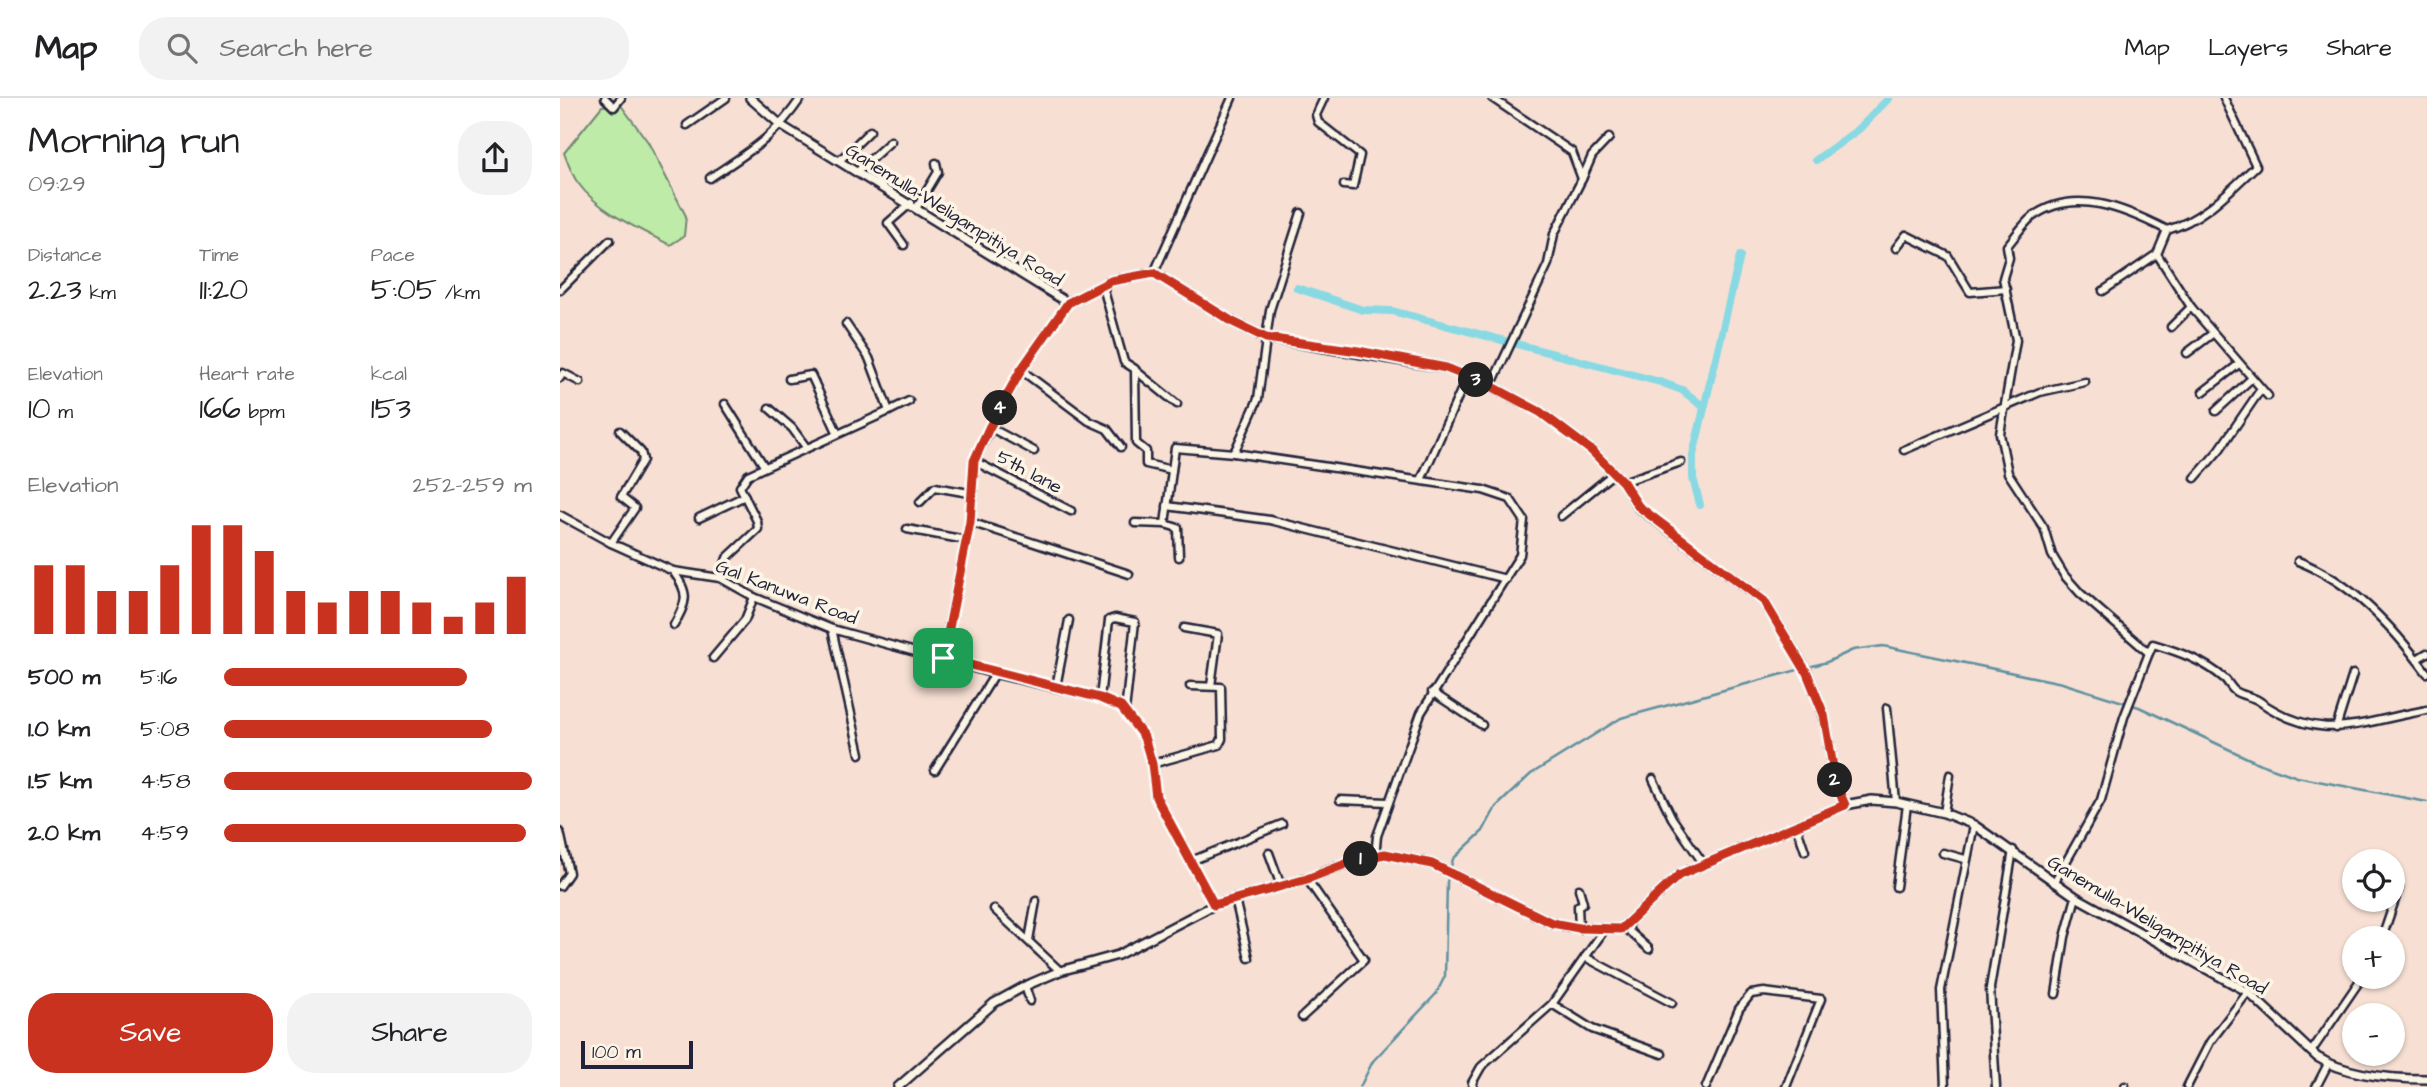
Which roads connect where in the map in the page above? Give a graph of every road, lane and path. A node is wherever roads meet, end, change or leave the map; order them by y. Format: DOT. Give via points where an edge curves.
graph roads {
  1 [pos="605,98"];
  2 [pos="621,98"];
  3 [pos="726,98"];
  4 [pos="750,98"];
  5 [pos="801,98"];
  6 [pos="1232,98"];
  7 [pos="1324,98"];
  8 [pos="1492,98"];
  9 [pos="2224,98"];
  10 [pos="687,125"];
  11 [pos="782,126"];
  12 [pos="870,131"];
  13 [pos="1609,138"];
  14 [pos="891,141"];
  15 [pos="839,161"];
  16 [pos="936,163"];
  17 [pos="858,171"];
  18 [pos="710,178"];
  19 [pos="1582,178"];
  20 [pos="1344,186"];
  21 [pos="914,205"];
  22 [pos="1301,213"];
  23 [pos="2167,230"];
  24 [pos="610,240"];
  25 [pos="904,245"];
  26 [pos="1896,248"];
  27 [pos="2157,254"];
  28 [pos="1154,273"];
  29 [pos="1103,287"];
  30 [pos="2006,289"];
  31 [pos="560,290"];
  32 [pos="2103,291"];
  33 [pos="1068,303"];
  34 [pos="2191,307"];
  35 [pos="846,324"];
  36 [pos="2171,327"];
  37 [pos="2212,334"];
  38 [pos="1266,338"];
  39 [pos="2187,353"];
  40 [pos="2239,364"];
  41 [pos="1135,369"];
  42 [pos="1021,370"];
  43 [pos="1467,377"];
  44 [pos="560,378"];
  45 [pos="2252,378"];
  46 [pos="789,379"];
  47 [pos="580,382"];
  48 [pos="2085,382"];
  49 [pos="1491,386"];
  50 [pos="2261,389"];
  51 [pos="2203,392"];
  52 [pos="2268,396"];
  53 [pos="909,401"];
  54 [pos="725,404"];
  55 [pos="1177,404"];
  56 [pos="2004,406"];
  57 [pos="769,408"];
  58 [pos="889,411"];
  59 [pos="2216,411"];
  60 [pos="989,428"];
  61 [pos="620,431"];
  62 [pos="837,432"];
  63 [pos="806,447"];
  64 [pos="1121,447"];
  65 [pos="1904,450"];
  66 [pos="1034,451"];
  67 [pos="1234,453"];
  68 [pos="974,461"];
  69 [pos="1681,462"];
  70 [pos="764,467"];
  71 [pos="1172,470"];
  72 [pos="1614,473"];
  73 [pos="2194,478"];
  74 [pos="1422,481"];
  75 [pos="1623,482"];
  76 [pos="970,493"];
  77 [pos="744,496"];
  78 [pos="920,502"];
  79 [pos="1167,506"];
  80 [pos="1070,511"];
  81 [pos="560,515"];
  82 [pos="1560,516"];
  83 [pos="699,518"];
  84 [pos="970,522"];
  85 [pos="1135,523"];
  86 [pos="1165,524"];
  87 [pos="907,529"];
  88 [pos="966,540"];
  89 [pos="611,544"];
  90 [pos="1179,557"];
  91 [pos="2298,561"];
  92 [pos="673,571"];
  93 [pos="1129,574"];
  94 [pos="720,578"];
  95 [pos="1506,579"];
  96 [pos="754,597"];
  97 [pos="1069,620"];
  98 [pos="674,625"];
  99 [pos="1184,628"];
  100 [pos="832,629"];
  101 [pos="2149,653"];
  102 [pos="2427,653"];
  103 [pos="713,658"];
  104 [pos="943,658"];
  105 [pos="2417,659"];
  106 [pos="2427,673"];
  107 [pos="995,674"];
  108 [pos="2353,674"];
  109 [pos="1191,686"];
  110 [pos="1056,687"];
  111 [pos="1211,687"];
  112 [pos="1432,692"];
  113 [pos="1100,698"];
  114 [pos="1887,708"];
  115 [pos="2427,710"];
  116 [pos="1125,711"];
  117 [pos="1482,725"];
  118 [pos="2336,728"];
  119 [pos="860,754"];
  120 [pos="1152,764"];
  121 [pos="935,770"];
  122 [pos="1950,775"];
  123 [pos="1653,779"];
  124 [pos="1340,800"];
  125 [pos="1388,802"];
  126 [pos="1896,802"];
  127 [pos="1845,805"];
  128 [pos="1907,805"];
  129 [pos="1944,813"];
  130 [pos="1282,824"];
  131 [pos="1796,825"];
  132 [pos="1974,825"];
  133 [pos="560,832"];
  134 [pos="2013,849"];
  135 [pos="1805,851"];
  136 [pos="1269,853"];
  137 [pos="1943,853"];
  138 [pos="1375,857"];
  139 [pos="1965,859"];
  140 [pos="1191,862"];
  141 [pos="1703,863"];
  142 [pos="1307,879"];
  143 [pos="2054,883"];
  144 [pos="560,886"];
  145 [pos="1280,886"];
  146 [pos="1896,887"];
  147 [pos="1579,889"];
  148 [pos="2076,897"];
  149 [pos="1235,899"];
  150 [pos="1036,901"];
  151 [pos="1214,905"];
  152 [pos="993,909"];
  153 [pos="1628,925"];
  154 [pos="1579,928"];
  155 [pos="1605,929"];
  156 [pos="1029,940"];
  157 [pos="1649,949"];
  158 [pos="1585,957"];
  159 [pos="1249,958"];
  160 [pos="1060,971"];
  161 [pos="1025,986"];
  162 [pos="2353,989"];
  163 [pos="2248,992"];
  164 [pos="2056,994"];
  165 [pos="1030,1001"];
  166 [pos="1672,1003"];
  167 [pos="1552,1004"];
  168 [pos="1301,1017"];
  169 [pos="2311,1052"];
  170 [pos="1662,1054"];
  171 [pos="2328,1064"];
  172 [pos="2427,1079"];
  173 [pos="898,1087"];
  174 [pos="1473,1087"];
  175 [pos="1706,1087"];
  176 [pos="1786,1087"];
  177 [pos="1945,1087"];
  178 [pos="1996,1087"];
  179 [pos="2187,1087"];
  180 [pos="2316,1087"];
  1 -- 2 [label="street" via="614,107"];
  3 -- 10 [label="street"];
  4 -- 11 [label="street, Ganemulla-Weligampitiya Road"];
  5 -- 11 [label="street"];
  6 -- 28 [label="street"];
  7 -- 20 [label="street" via="1316,115 1318,122 1360,155 1353,187"];
  8 -- 19 [label="street" via="1572,152"];
  9 -- 23 [label="street" via="2256,166 2217,202 2185,225"];
  11 -- 15 [label="street, Ganemulla-Weligampitiya Road"];
  11 -- 18 [label="street"];
  12 -- 15 [label="street"];
  13 -- 19 [label="street" via="1592,156"];
  14 -- 17 [label="street"];
  15 -- 17 [label="street, Ganemulla-Weligampitiya Road"];
  16 -- 21 [label="street" via="938,172"];
  17 -- 21 [label="street, Ganemulla-Weligampitiya Road"];
  19 -- 49 [label="street"];
  21 -- 25 [label="street" via="888,223"];
  21 -- 33 [label="street, Ganemulla-Weligampitiya Road"];
  22 -- 38 [label="street" via="1270,310"];
  23 -- 27 [label="street"];
  23 -- 30 [label="street" via="2134,213 2062,201 2031,217 2007,246"];
  24 -- 31 [label="street"];
  26 -- 30 [label="street" via="1906,235 1948,256 1970,292"];
  27 -- 32 [label="street"];
  27 -- 34 [label="street"];
  28 -- 29 [label="street, Ganemulla-Weligampitiya Road" via="1132,275"];
  28 -- 38 [label="street"];
  29 -- 33 [label="street, Ganemulla-Weligampitiya Road"];
  29 -- 41 [label="street" via="1124,362"];
  30 -- 56 [label="street" via="2017,340"];
  33 -- 42 [label="street"];
  34 -- 36 [label="street"];
  34 -- 37 [label="street"];
  35 -- 58 [label="street" via="869,358"];
  37 -- 39 [label="street"];
  37 -- 40 [label="street"];
  38 -- 43 [label="street" via="1446,368"];
  38 -- 67 [label="street" via="1258,399"];
  40 -- 45 [label="street"];
  40 -- 51 [label="street"];
  41 -- 55 [label="street"];
  41 -- 71 [label="street" via="1136,443 1146,451 1146,464"];
  42 -- 60 [label="street"];
  42 -- 64 [label="street" via="1089,421 1107,429"];
  43 -- 49 [label="street"];
  43 -- 74 [label="street"];
  44 -- 47 [label="street" via="563,373"];
  45 -- 50 [label="street"];
  45 -- 59 [label="street"];
  46 -- 62 [label="street" via="811,375"];
  48 -- 56 [label="street"];
  49 -- 72 [label="street" via="1540,412"];
  50 -- 52 [label="street"];
  50 -- 73 [label="street"];
  53 -- 58 [label="street"];
  54 -- 70 [label="street"];
  56 -- 65 [label="street"];
  56 -- 101 [label="street" via="2000,434 2008,473 2044,528 2052,555 2080,593"];
  57 -- 63 [label="street"];
  58 -- 62 [label="street"];
  60 -- 66 [label="street"];
  60 -- 68 [label="street"];
  61 -- 89 [label="street" via="643,460 621,497 635,508"];
  62 -- 63 [label="street"];
  63 -- 70 [label="street"];
  67 -- 71 [label="street" via="1180,446 1175,448"];
  67 -- 74 [label="street"];
  68 -- 76 [label="street"];
  68 -- 80 [label="street, 5th lane"];
  69 -- 75 [label="street"];
  70 -- 77 [label="street" via="742,482"];
  71 -- 79 [label="street"];
  72 -- 75 [label="street"];
  72 -- 82 [label="street"];
  74 -- 95 [label="street" via="1510,499 1524,520 1525,536"];
  75 -- 127 [label="street" via="1638,506 1764,601 1801,660 1824,715 1836,784"];
  76 -- 78 [label="street" via="935,487"];
  76 -- 84 [label="street"];
  77 -- 83 [label="street"];
  77 -- 94 [label="street" via="758,528 727,558"];
  79 -- 86 [label="street"];
  79 -- 95 [label="street" via="1270,520"];
  81 -- 89 [label="street, Gal Kanuwa Road"];
  84 -- 88 [label="street"];
  84 -- 93 [label="street"];
  85 -- 86 [label="street"];
  86 -- 90 [label="street" via="1178,528"];
  87 -- 88 [label="street"];
  88 -- 104 [label="street"];
  89 -- 92 [label="street, Gal Kanuwa Road"];
  91 -- 105 [label="street" via="2339,581 2380,617"];
  92 -- 94 [label="street, Gal Kanuwa Road"];
  92 -- 98 [label="street" via="684,586 685,604"];
  94 -- 96 [label="street, Gal Kanuwa Road"];
  95 -- 112 [label="street"];
  96 -- 100 [label="street, Gal Kanuwa Road"];
  96 -- 103 [label="street" via="745,620"];
  97 -- 110 [label="street"];
  99 -- 111 [label="street" via="1218,634"];
  100 -- 104 [label="street, Gal Kanuwa Road"];
  100 -- 119 [label="street"];
  101 -- 118 [label="street" via="2153,644 2193,657 2234,691 2294,722"];
  101 -- 143 [label="street" via="2124,717 2101,800"];
  102 -- 105 [label="street"];
  104 -- 107 [label="street, Gal Kanuwa Road"];
  105 -- 106 [label="street"];
  107 -- 110 [label="street, Gal Kanuwa Road"];
  107 -- 121 [label="street"];
  108 -- 118 [label="street"];
  109 -- 111 [label="street"];
  110 -- 113 [label="street, Gal Kanuwa Road"];
  111 -- 120 [label="street" via="1221,687 1219,745"];
  112 -- 117 [label="street"];
  112 -- 125 [label="street"];
  113 -- 116 [label="street, Gal Kanuwa Road"];
  113 -- 116 [label="street" via="1109,621 1135,622"];
  114 -- 126 [label="street"];
  115 -- 118 [label="street"];
  116 -- 120 [label="street, Gal Kanuwa Road" via="1144,737"];
  120 -- 140 [label="street, Gal Kanuwa Road" via="1156,797"];
  122 -- 129 [label="street"];
  123 -- 141 [label="street" via="1672,818"];
  124 -- 125 [label="street"];
  125 -- 138 [label="street"];
  126 -- 127 [label="street, Ganemulla-Weligampitiya Road"];
  126 -- 128 [label="street, Ganemulla-Weligampitiya Road"];
  127 -- 131 [label="street, Ganemulla-Weligampitiya Road"];
  128 -- 129 [label="street, Ganemulla-Weligampitiya Road"];
  128 -- 146 [label="street"];
  129 -- 132 [label="street, Ganemulla-Weligampitiya Road"];
  130 -- 140 [label="street"];
  131 -- 135 [label="street"];
  131 -- 141 [label="street, Ganemulla-Weligampitiya Road"];
  132 -- 134 [label="street, Ganemulla-Weligampitiya Road"];
  132 -- 139 [label="street"];
  133 -- 144 [label="street" via="569,873"];
  134 -- 143 [label="street, Ganemulla-Weligampitiya Road"];
  134 -- 178 [label="street" via="1990,988"];
  136 -- 145 [label="street"];
  137 -- 139 [label="street"];
  138 -- 142 [label="street"];
  138 -- 154 [label="street" via="1385,854 1432,864 1552,923"];
  139 -- 177 [label="street" via="1941,990"];
  140 -- 151 [label="street, Gal Kanuwa Road"];
  141 -- 153 [label="street, Ganemulla-Weligampitiya Road" via="1679,875"];
  142 -- 145 [label="street"];
  142 -- 168 [label="street" via="1364,960"];
  143 -- 148 [label="street, Ganemulla-Weligampitiya Road"];
  145 -- 149 [label="street"];
  147 -- 154 [label="street" via="1583,903 1578,906"];
  148 -- 163 [label="street, Ganemulla-Weligampitiya Road"];
  148 -- 164 [label="street"];
  149 -- 151 [label="street"];
  149 -- 159 [label="street"];
  150 -- 156 [label="street"];
  151 -- 160 [label="street" via="1118,955"];
  152 -- 156 [label="street"];
  153 -- 155 [label="street"];
  153 -- 157 [label="street"];
  154 -- 155 [label="street"];
  155 -- 158 [label="street"];
  156 -- 160 [label="street"];
  158 -- 166 [label="street"];
  158 -- 167 [label="street"];
  160 -- 161 [label="street"];
  161 -- 165 [label="street"];
  161 -- 173 [label="street" via="994,1003"];
  162 -- 169 [label="street"];
  163 -- 169 [label="street, Ganemulla-Weligampitiya Road"];
  163 -- 179 [label="street" via="2210,1042"];
  167 -- 170 [label="street" via="1592,1029"];
  167 -- 174 [label="street" via="1481,1066"];
  169 -- 171 [label="street, Ganemulla-Weligampitiya Road"];
  171 -- 172 [label="street, Ganemulla-Weligampitiya Road"];
  171 -- 180 [label="street"];
  175 -- 176 [label="street" via="1739,1009 1751,994 1764,992 1821,999"];
}
